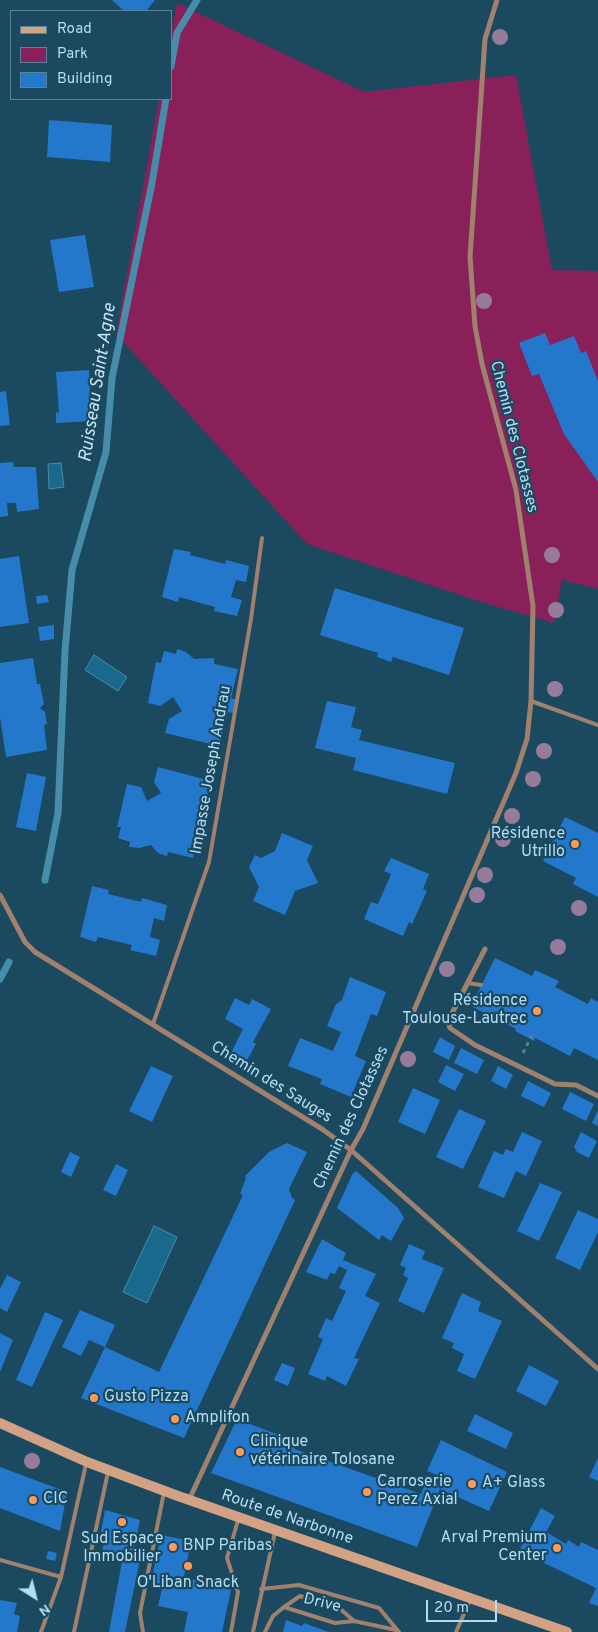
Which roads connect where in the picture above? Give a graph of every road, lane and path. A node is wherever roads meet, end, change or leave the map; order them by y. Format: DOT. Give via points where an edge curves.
graph roads {
  1 [pos="496,0"];
  2 [pos="262,538"];
  3 [pos="531,701"];
  4 [pos="598,725"];
  5 [pos="0,894"];
  6 [pos="485,949"];
  7 [pos="467,983"];
  8 [pos="481,985"];
  9 [pos="153,1024"];
  10 [pos="534,1031"];
  11 [pos="515,1065"];
  12 [pos="598,1096"];
  13 [pos="351,1150"];
  14 [pos="598,1369"];
  15 [pos="0,1423"];
  16 [pos="86,1462"];
  17 [pos="109,1470"];
  18 [pos="165,1491"];
  19 [pos="189,1500"];
  20 [pos="238,1517"];
  21 [pos="275,1530"];
  22 [pos="0,1560"];
  23 [pos="61,1577"];
  24 [pos="261,1589"];
  25 [pos="471,1598"];
  26 [pos="284,1607"];
  27 [pos="354,1621"];
  28 [pos="398,1631"];
  29 [pos="41,1632"];
  30 [pos="74,1632"];
  31 [pos="143,1632"];
  32 [pos="231,1632"];
  33 [pos="253,1632"];
  34 [pos="265,1632"];
  35 [pos="456,1632"];
  36 [pos="567,1632"];
  1 -- 3 [label="street, Chemin des Clotasses" via="485,39 470,257 475,326 516,490 533,606"];
  2 -- 9 [label="lane, Impasse Joseph Andrau" via="209,862"];
  3 -- 4 [label="lane"];
  3 -- 13 [label="street, Chemin des Clotasses" via="527,740 516,773 367,1120"];
  5 -- 9 [label="street, Chemin des Sauges" via="25,942 53,964"];
  6 -- 7 [label="street"];
  7 -- 8 [label="lane"];
  7 -- 11 [label="street" via="448,1021 450,1028"];
  9 -- 13 [label="street, Chemin des Sauges"];
  10 -- 11 [label="path"];
  11 -- 12 [label="street" via="555,1084 576,1085"];
  13 -- 14 [label="street, Chemin des Sauges"];
  13 -- 19 [label="street, Chemin des Clotasses"];
  15 -- 16 [label="main road, Route de Narbonne"];
  16 -- 17 [label="main road, Route de Narbonne"];
  16 -- 23 [label="lane"];
  17 -- 18 [label="main road, Route de Narbonne"];
  17 -- 30 [label="lane"];
  18 -- 19 [label="main road, Route de Narbonne"];
  18 -- 31 [label="lane" via="140,1613"];
  19 -- 20 [label="main road, Route de Narbonne"];
  20 -- 21 [label="main road, Route de Narbonne"];
  20 -- 32 [label="lane" via="227,1558 238,1592"];
  21 -- 24 [label="lane"];
  21 -- 25 [label="main road, Route de Narbonne"];
  22 -- 23 [label="lane"];
  23 -- 29 [label="lane"];
  24 -- 28 [label="lane" via="299,1585 379,1608"];
  24 -- 33 [label="lane"];
  25 -- 35 [label="lane"];
  25 -- 36 [label="main road, Route de Narbonne"];
  26 -- 27 [label="lane, Drive" via="335,1623"];
  26 -- 27 [label="lane, Drive" via="300,1596 338,1607"];
  26 -- 34 [label="lane, Drive" via="273,1616"];
  27 -- 28 [label="lane, Drive"];
}
